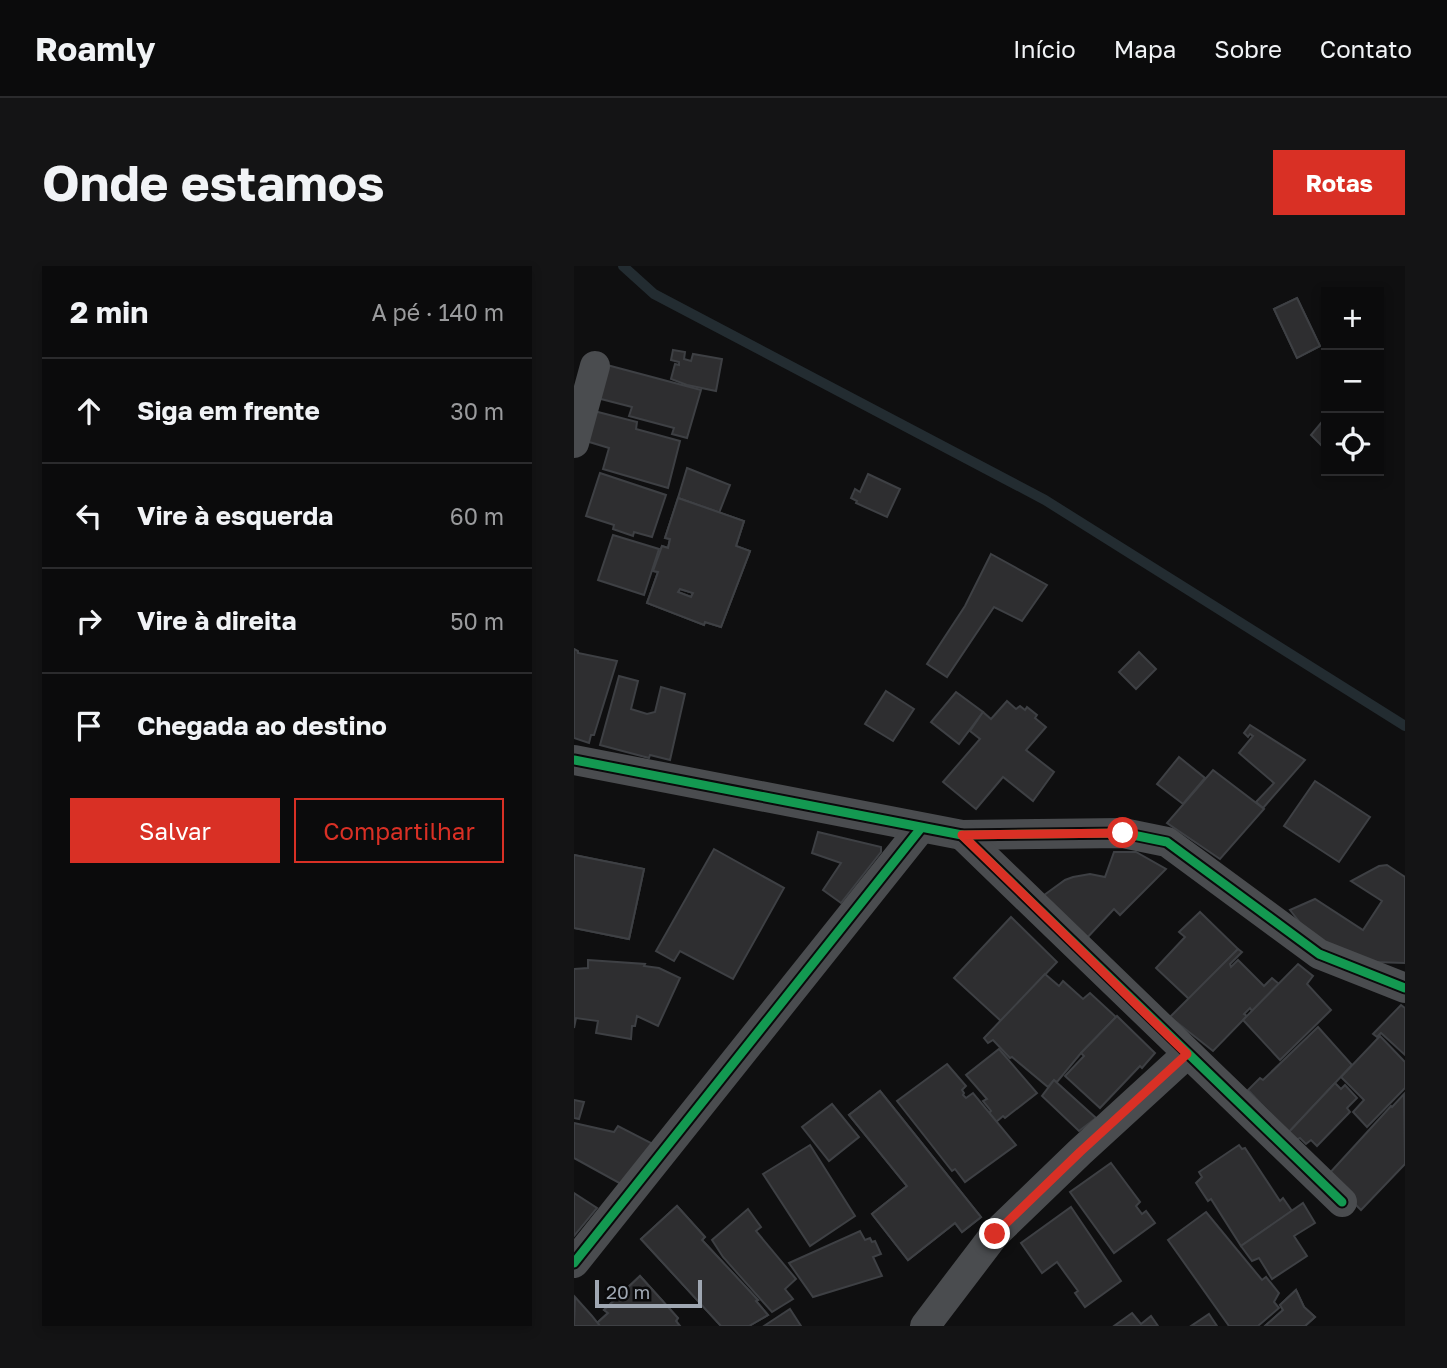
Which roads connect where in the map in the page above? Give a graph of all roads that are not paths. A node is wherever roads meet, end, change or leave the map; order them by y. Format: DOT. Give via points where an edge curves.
graph roads {
  1 [pos="595,366"];
  2 [pos="574,443"];
  3 [pos="574,760"];
  4 [pos="920,828"];
  5 [pos="962,835"];
  6 [pos="1405,988"];
  7 [pos="1187,1054"];
  8 [pos="1342,1202"];
  9 [pos="574,1263"];
  10 [pos="925,1326"];
  1 -- 2 [label="street"];
  3 -- 4 [label="street"];
  4 -- 5 [label="street"];
  4 -- 9 [label="street"];
  5 -- 6 [label="street" via="1123,833 1167,842 1319,954"];
  5 -- 7 [label="street"];
  7 -- 8 [label="street"];
  7 -- 10 [label="street" via="995,1234"];
}
